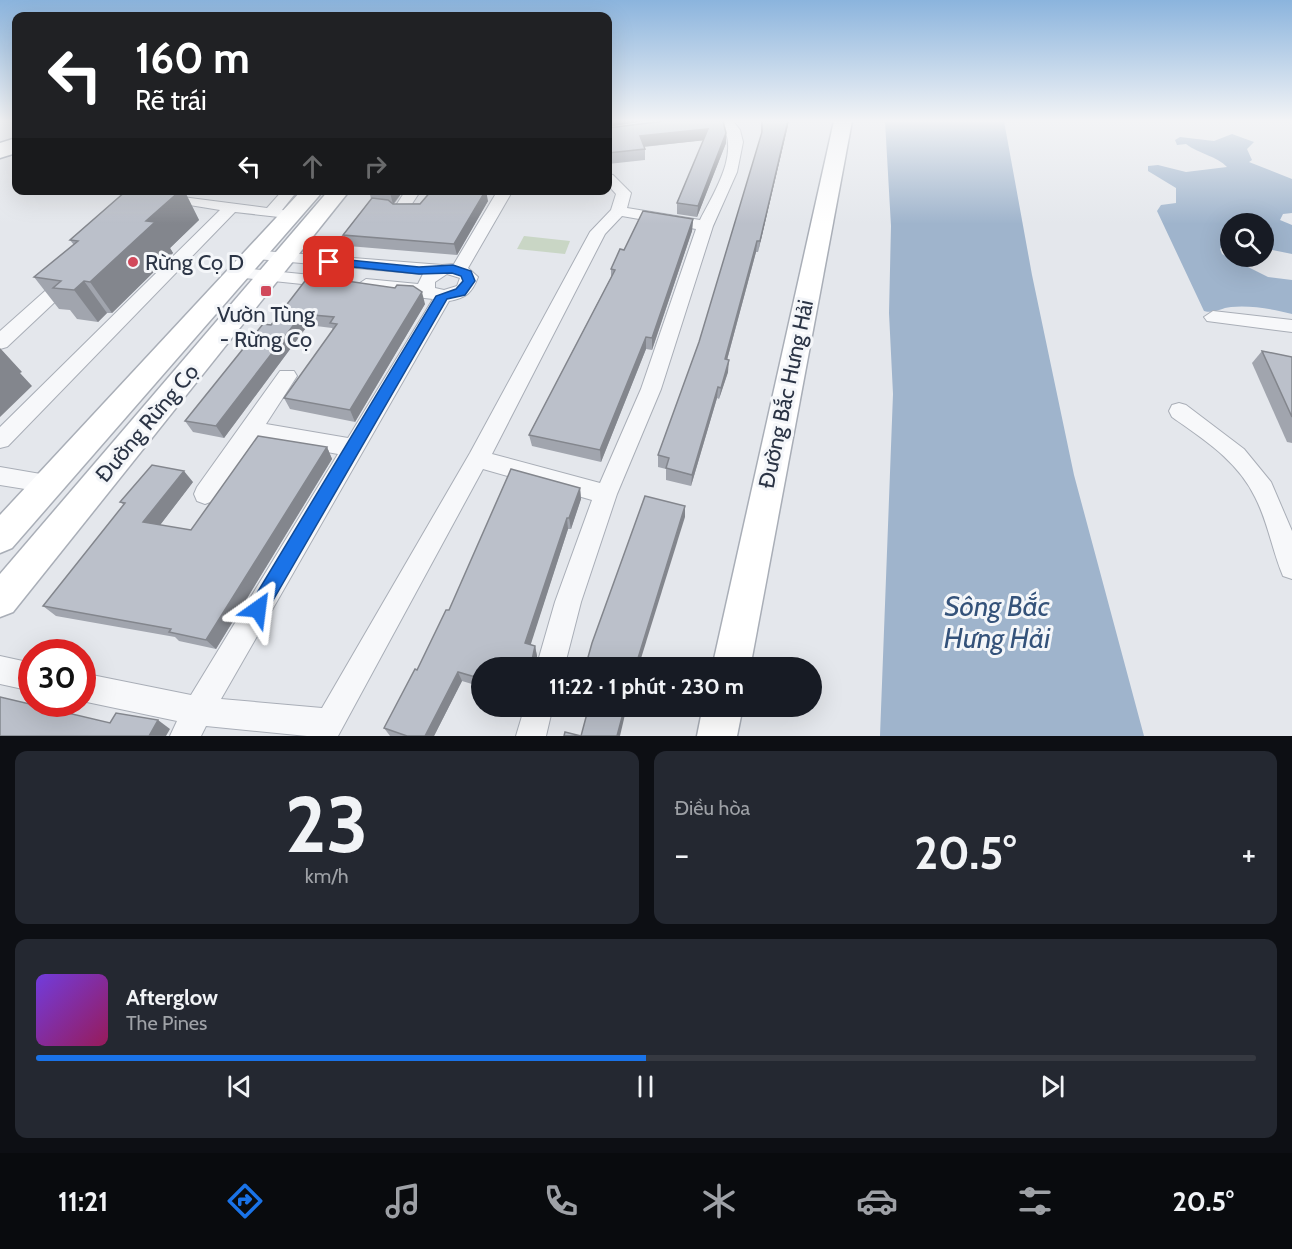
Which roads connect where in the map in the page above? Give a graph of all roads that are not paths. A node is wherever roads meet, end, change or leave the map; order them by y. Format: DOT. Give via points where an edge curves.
graph roads {
  1 [pos="735,155"];
  2 [pos="836,155"];
  3 [pos="612,182"];
  4 [pos="213,195"];
  5 [pos="305,195"];
  6 [pos="335,195"];
  7 [pos="411,195"];
  8 [pos="499,195"];
  9 [pos="159,197"];
  10 [pos="205,204"];
  11 [pos="285,207"];
  12 [pos="231,208"];
  13 [pos="401,210"];
  14 [pos="618,211"];
  15 [pos="705,226"];
  16 [pos="263,265"];
  17 [pos="84,266"];
  18 [pos="450,270"];
  19 [pos="435,294"];
  20 [pos="1213,317"];
  21 [pos="1292,326"];
  22 [pos="0,342"];
  23 [pos="287,376"];
  24 [pos="1179,411"];
  25 [pos="250,430"];
  26 [pos="0,440"];
  27 [pos="353,448"];
  28 [pos="478,459"];
  29 [pos="0,476"];
  30 [pos="50,484"];
  31 [pos="205,494"];
  32 [pos="606,495"];
  33 [pos="0,538"];
  34 [pos="1292,568"];
  35 [pos="0,600"];
  36 [pos="553,657"];
  37 [pos="733,657"];
  38 [pos="0,670"];
  39 [pos="18,673"];
  40 [pos="96,690"];
  41 [pos="198,711"];
  42 [pos="536,717"];
  43 [pos="721,717"];
  44 [pos="325,730"];
  45 [pos="185,736"];
  46 [pos="531,736"];
  47 [pos="717,736"];
  1 -- 15 [label="street"];
  2 -- 37 [label="street, Đường Bắc Hưng Hải"];
  3 -- 14 [label="street" via="624,193"];
  4 -- 10 [label="street"];
  5 -- 11 [label="street, Đường Rừng Cọ"];
  6 -- 16 [label="street, Đường Rừng Cọ"];
  7 -- 13 [label="street"];
  8 -- 18 [label="street"];
  9 -- 10 [label="street"];
  10 -- 12 [label="street"];
  11 -- 12 [label="street"];
  11 -- 16 [label="street, Đường Rừng Cọ"];
  12 -- 26 [label="street"];
  14 -- 15 [label="street"];
  14 -- 28 [label="street" via="598,232"];
  15 -- 32 [label="street" via="651,388"];
  16 -- 18 [label="street"];
  16 -- 19 [label="street"];
  16 -- 30 [label="street, Đường Rừng Cọ"];
  16 -- 35 [label="street, Đường Rừng Cọ"];
  17 -- 22 [label="street"];
  18 -- 19 [label="street" via="426,281"];
  18 -- 19 [label="street" via="466,274 468,285 460,292"];
  19 -- 27 [label="street"];
  20 -- 21 [label="street"];
  23 -- 25 [label="street"];
  24 -- 34 [label="street" via="1252,471 1264,490"];
  25 -- 27 [label="street"];
  25 -- 31 [label="street"];
  27 -- 41 [label="street"];
  28 -- 32 [label="street"];
  28 -- 44 [label="street"];
  29 -- 30 [label="street"];
  30 -- 33 [label="street, Đường Rừng Cọ"];
  32 -- 36 [label="street"];
  38 -- 39 [label="street"];
  40 -- 41 [label="street"];
  41 -- 44 [label="street"];
  41 -- 45 [label="street"];
  42 -- 46 [label="street"];
  43 -- 47 [label="street"];
}
